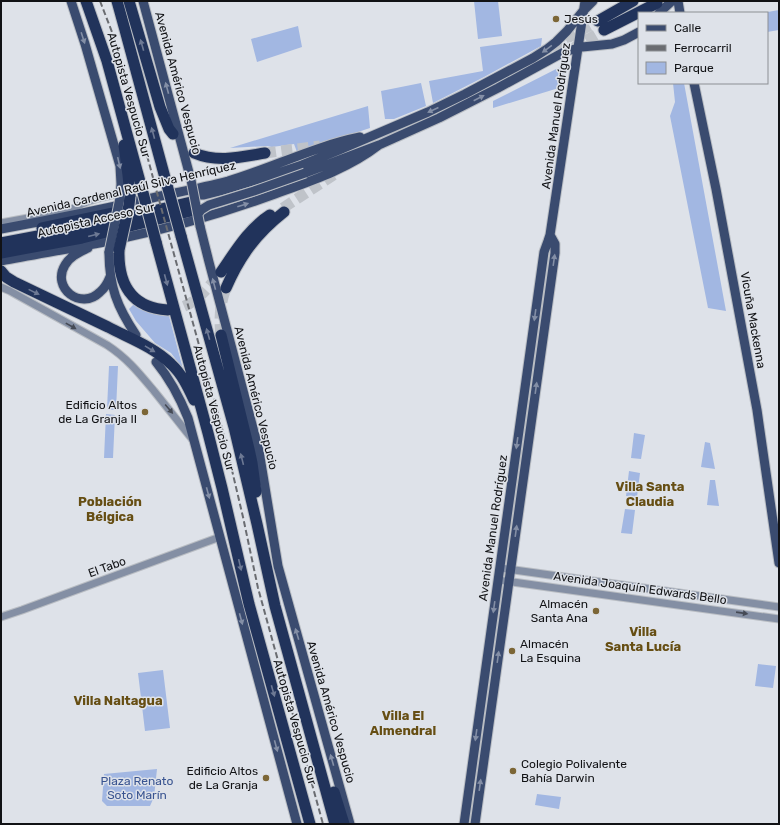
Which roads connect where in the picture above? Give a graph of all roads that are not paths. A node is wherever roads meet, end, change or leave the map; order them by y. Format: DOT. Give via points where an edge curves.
graph roads {
  1 [pos="71,1"];
  2 [pos="86,1"];
  3 [pos="117,1"];
  4 [pos="129,1"];
  5 [pos="144,1"];
  6 [pos="585,1"];
  7 [pos="593,1"];
  8 [pos="633,1"];
  9 [pos="672,1"];
  10 [pos="678,1"];
  11 [pos="659,7"];
  12 [pos="583,10"];
  13 [pos="647,12"];
  14 [pos="680,12"];
  15 [pos="638,16"];
  16 [pos="598,21"];
  17 [pos="604,30"];
  18 [pos="638,33"];
  19 [pos="578,48"];
  20 [pos="694,84"];
  21 [pos="122,114"];
  22 [pos="380,133"];
  23 [pos="173,134"];
  24 [pos="379,145"];
  25 [pos="265,153"];
  26 [pos="194,154"];
  27 [pos="303,169"];
  28 [pos="123,196"];
  29 [pos="194,205"];
  30 [pos="168,207"];
  31 [pos="1,223"];
  32 [pos="1,229"];
  33 [pos="550,235"];
  34 [pos="1,243"];
  35 [pos="97,243"];
  36 [pos="114,251"];
  37 [pos="1,253"];
  38 [pos="1,261"];
  39 [pos="1,271"];
  40 [pos="221,272"];
  41 [pos="110,277"];
  42 [pos="1,287"];
  43 [pos="226,288"];
  44 [pos="168,310"];
  45 [pos="136,335"];
  46 [pos="221,335"];
  47 [pos="531,344"];
  48 [pos="541,354"];
  49 [pos="156,362"];
  50 [pos="524,397"];
  51 [pos="534,407"];
  52 [pos="208,433"];
  53 [pos="195,442"];
  54 [pos="515,460"];
  55 [pos="525,469"];
  56 [pos="257,524"];
  57 [pos="220,537"];
  58 [pos="779,563"];
  59 [pos="500,568"];
  60 [pos="511,570"];
  61 [pos="498,580"];
  62 [pos="586,580"];
  63 [pos="509,581"];
  64 [pos="658,590"];
  65 [pos="585,592"];
  66 [pos="728,600"];
  67 [pos="656,601"];
  68 [pos="779,607"];
  69 [pos="726,611"];
  70 [pos="1,617"];
  71 [pos="779,618"];
  72 [pos="315,750"];
  73 [pos="297,824"];
  74 [pos="310,824"];
  75 [pos="335,824"];
  76 [pos="344,824"];
  77 [pos="350,824"];
  78 [pos="464,824"];
  79 [pos="475,824"];
  1 -- 28 [label="main road, one-way" via="120,166"];
  2 -- 21 [label="highway, Autopista Vespucio Sur" via="101,41"];
  56 -- 3 [label="highway, Autopista Vespucio Sur, one-way, bridge" via="234,427"];
  23 -- 4 [label="highway, one-way" via="159,103"];
  29 -- 5 [label="main road, Avenida Américo Vespucio, one-way, bridge" via="191,180"];
  6 -- 12 [label="main road, Avenida Manuel Rodríguez"];
  7 -- 12 [label="main road, Avenida Cardenal Raúl Silva Henríquez"];
  8 -- 16 [label="highway"];
  9 -- 11 [label="main road"];
  10 -- 14 [label="main road"];
  11 -- 13 [label="highway"];
  12 -- 19 [label="main road, Avenida Manuel Rodríguez"];
  12 -- 22 [label="main road, Avenida Cardenal Raúl Silva Henríquez, one-way" via="556,42 533,58 465,94"];
  15 -- 17 [label="highway"];
  18 -- 19 [label="main road, Avenida Cardenal Raúl Silva Henríquez" via="612,44"];
  24 -- 19 [label="main road, Avenida Cardenal Raúl Silva Henríquez, one-way" via="478,99 558,55"];
  19 -- 33 [label="main road, Avenida Manuel Rodríguez"];
  20 -- 58 [label="main road, Vicuña Mackenna" via="758,416"];
  21 -- 28 [label="highway" via="128,175"];
  21 -- 52 [label="highway, Autopista Vespucio Sur, one-way, bridge"];
  22 -- 27 [label="main road, Avenida Cardenal Raúl Silva Henríquez"];
  22 -- 32 [label="main road, Avenida Cardenal Raúl Silva Henríquez" via="347,139 226,181"];
  24 -- 27 [label="main road, Avenida Cardenal Raúl Silva Henríquez"];
  35 -- 24 [label="main road, Avenida Cardenal Raúl Silva Henríquez, one-way" via="177,225 263,199 348,165"];
  25 -- 26 [label="highway" via="221,159"];
  27 -- 29 [label="main road, Avenida Cardenal Raúl Silva Henríquez, bridge" via="254,191 209,205 201,210"];
  27 -- 29 [label="main road, Avenida Cardenal Raúl Silva Henríquez" via="204,195 196,194"];
  28 -- 31 [label="street, Avenida Cardenal Raúl Silva Henríquez" via="88,201 66,211"];
  28 -- 36 [label="highway, bridge" via="129,204"];
  29 -- 30 [label="highway, Autopista Acceso Sur"];
  37 -- 29 [label="highway, Autopista Acceso Sur, one-way" via="82,238"];
  77 -- 29 [label="main road, Avenida Américo Vespucio, one-way, bridge" via="279,571 258,447"];
  30 -- 34 [label="highway, Autopista Acceso Sur"];
  30 -- 34 [label="highway" via="118,212 13,234"];
  33 -- 47 [label="main road, Avenida Manuel Rodríguez, one-way" via="544,252"];
  48 -- 33 [label="main road, Avenida Manuel Rodríguez, one-way" via="555,253 555,244"];
  35 -- 38 [label="main road, Avenida Cardenal Raúl Silva Henríquez"];
  35 -- 41 [label="main road" via="74,255 65,264 62,273 64,285 67,292 74,297 91,298 100,292"];
  36 -- 41 [label="main road"];
  36 -- 44 [label="highway" via="124,284 131,294 146,305"];
  39 -- 52 [label="highway, one-way" via="14,282 133,339 166,360 183,379"];
  40 -- 43 [label="highway" via="250,232 266,218 284,210 251,244 238,262"];
  41 -- 45 [label="main road" via="118,305"];
  42 -- 53 [label="street, one-way" via="107,345 122,356"];
  46 -- 56 [label="highway" via="252,463"];
  47 -- 48 [label="main road"];
  47 -- 50 [label="main road, Avenida Manuel Rodríguez"];
  51 -- 48 [label="main road, Avenida Manuel Rodríguez, one-way"];
  49 -- 53 [label="main road" via="178,395"];
  50 -- 51 [label="main road"];
  50 -- 54 [label="main road, Avenida Manuel Rodríguez, one-way"];
  51 -- 55 [label="main road, Avenida Manuel Rodríguez"];
  52 -- 74 [label="highway, Autopista Vespucio Sur, one-way" via="253,617"];
  53 -- 57 [label="main road, one-way"];
  54 -- 55 [label="main road"];
  54 -- 59 [label="main road, Avenida Manuel Rodríguez"];
  60 -- 55 [label="main road, Avenida Manuel Rodríguez, one-way"];
  56 -- 72 [label="highway, Autopista Vespucio Sur" via="271,589"];
  57 -- 70 [label="street, El Tabo"];
  57 -- 73 [label="main road, one-way"];
  59 -- 60 [label="street, Avenida Joaquín Edwards Bello"];
  59 -- 61 [label="main road, Avenida Manuel Rodríguez"];
  60 -- 62 [label="street, Avenida Joaquín Edwards Bello"];
  60 -- 63 [label="main road, Avenida Manuel Rodríguez"];
  61 -- 63 [label="street, Avenida Joaquín Edwards Bello"];
  61 -- 78 [label="main road, Avenida Manuel Rodríguez, one-way"];
  62 -- 64 [label="street, Avenida Joaquín Edwards Bello"];
  62 -- 65 [label="street"];
  63 -- 65 [label="street, Avenida Joaquín Edwards Bello"];
  79 -- 63 [label="main road, Avenida Manuel Rodríguez, one-way"];
  64 -- 66 [label="street, Avenida Joaquín Edwards Bello"];
  64 -- 67 [label="street"];
  65 -- 67 [label="street, Avenida Joaquín Edwards Bello"];
  66 -- 68 [label="street, Avenida Joaquín Edwards Bello"];
  66 -- 69 [label="street"];
  67 -- 69 [label="street, Avenida Joaquín Edwards Bello"];
  69 -- 71 [label="street, Avenida Joaquín Edwards Bello, one-way"];
  72 -- 75 [label="highway, Autopista Vespucio Sur"];
  72 -- 76 [label="highway" via="331,782"];
}
